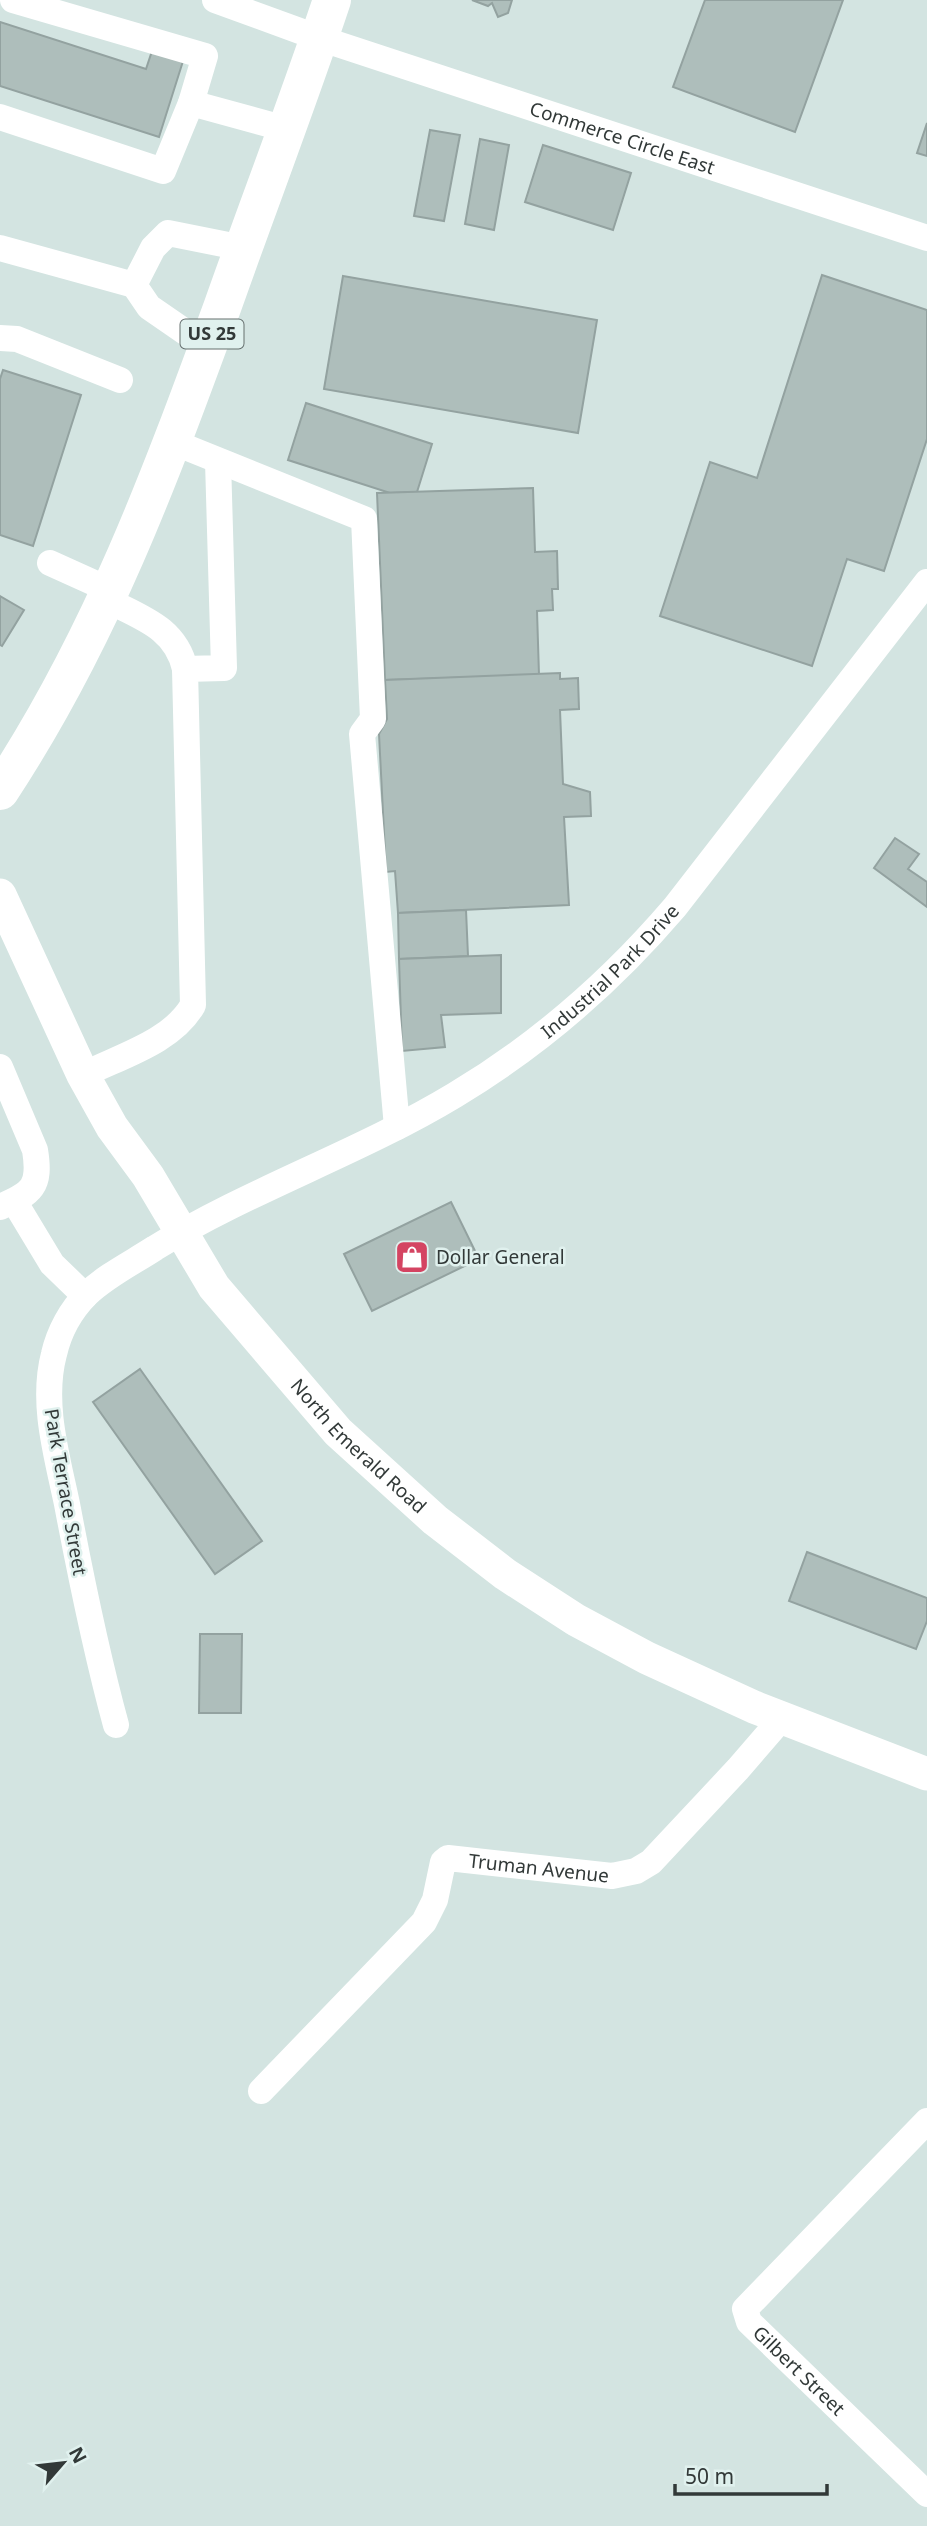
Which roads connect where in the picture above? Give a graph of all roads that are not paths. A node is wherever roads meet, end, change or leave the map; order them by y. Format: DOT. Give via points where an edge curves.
graph roads {
  1 [pos="13,0"];
  2 [pos="215,0"];
  3 [pos="332,0"];
  4 [pos="319,38"];
  5 [pos="191,103"];
  6 [pos="0,117"];
  7 [pos="286,129"];
  8 [pos="927,238"];
  9 [pos="243,247"];
  10 [pos="0,248"];
  11 [pos="134,285"];
  12 [pos="0,338"];
  13 [pos="207,347"];
  14 [pos="120,380"];
  15 [pos="173,442"];
  16 [pos="218,461"];
  17 [pos="50,563"];
  18 [pos="927,582"];
  19 [pos="109,595"];
  20 [pos="185,669"];
  21 [pos="0,791"];
  22 [pos="0,895"];
  23 [pos="0,1067"];
  24 [pos="83,1074"];
  25 [pos="397,1127"];
  26 [pos="7,1204"];
  27 [pos="182,1231"];
  28 [pos="85,1296"];
  29 [pos="782,1718"];
  30 [pos="116,1725"];
  31 [pos="927,1774"];
  32 [pos="261,2091"];
  33 [pos="927,2121"];
  34 [pos="927,2494"];
  1 -- 5 [label="street" via="205,56"];
  2 -- 4 [label="street, Commerce Circle East"];
  3 -- 4 [label="highway, US 25"];
  4 -- 7 [label="highway, US 25"];
  4 -- 8 [label="street, Commerce Circle East"];
  5 -- 6 [label="street" via="163,171"];
  5 -- 7 [label="street"];
  7 -- 9 [label="highway, US 25"];
  9 -- 11 [label="street" via="168,233 153,248"];
  9 -- 13 [label="highway, US 25"];
  10 -- 11 [label="street"];
  11 -- 13 [label="street" via="149,307"];
  12 -- 14 [label="street" via="17,339"];
  13 -- 15 [label="highway, US 25"];
  15 -- 16 [label="street"];
  15 -- 19 [label="highway, US 25"];
  16 -- 20 [label="street" via="224,668"];
  16 -- 25 [label="street" via="364,519 373,719 362,734"];
  17 -- 19 [label="street"];
  18 -- 25 [label="street, Industrial Park Drive" via="638,950 605,984 535,1042"];
  19 -- 20 [label="street" via="169,635 181,649"];
  19 -- 21 [label="highway, US 25"];
  20 -- 24 [label="street" via="193,1005 169,1033"];
  22 -- 24 [label="main road, North Emerald Road"];
  23 -- 26 [label="street" via="37,1164 34,1187"];
  24 -- 27 [label="main road, North Emerald Road" via="112,1127"];
  25 -- 27 [label="street, Industrial Park Drive"];
  26 -- 28 [label="street" via="52,1264"];
  27 -- 28 [label="street, Park Terrace Street"];
  27 -- 29 [label="main road, North Emerald Road" via="214,1287 287,1376 338,1432 435,1520 505,1574 576,1620 647,1658"];
  28 -- 30 [label="street, Park Terrace Street" via="67,1320 56,1346 50,1409 92,1635"];
  29 -- 31 [label="main road, North Emerald Road"];
  29 -- 32 [label="street, Truman Avenue" via="660,1852 636,1871 612,1876 448,1858 424,1922"];
  33 -- 34 [label="street, Gilbert Street" via="745,2309 749,2322"];
}
